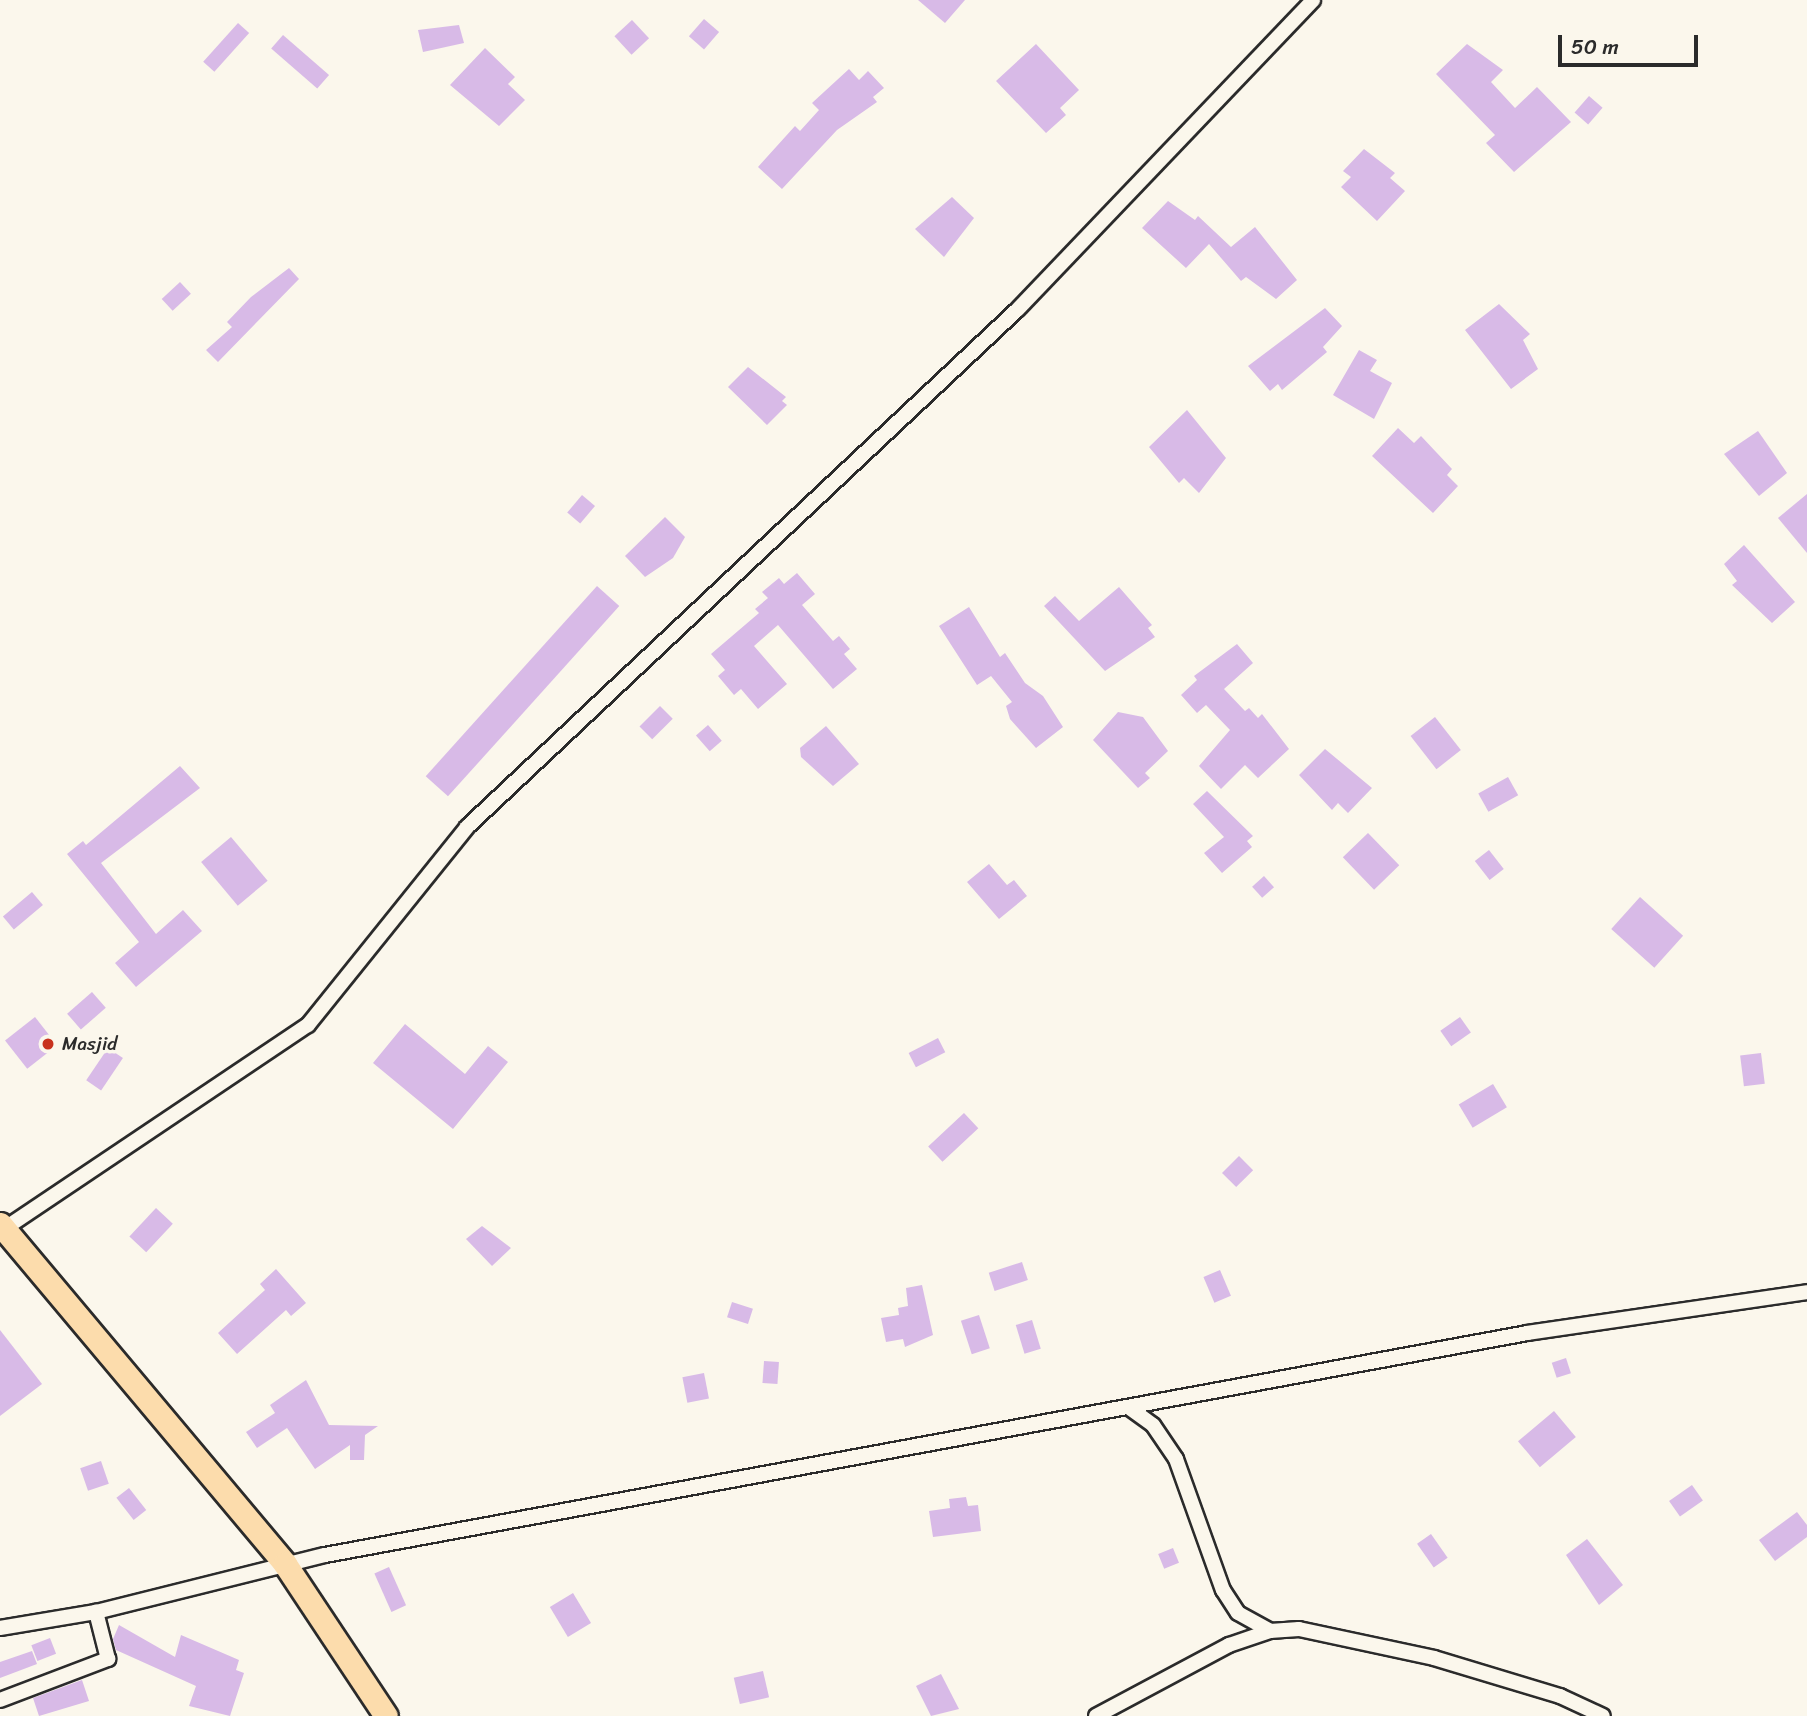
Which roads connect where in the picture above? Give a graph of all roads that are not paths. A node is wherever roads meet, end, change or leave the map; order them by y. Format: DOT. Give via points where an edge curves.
graph roads {
  1 [pos="1313,0"];
  2 [pos="2,1226"];
  3 [pos="1807,1292"];
  4 [pos="1131,1409"];
  5 [pos="285,1564"];
  6 [pos="96,1612"];
  7 [pos="0,1628"];
  8 [pos="1270,1631"];
  9 [pos="0,1700"];
  10 [pos="386,1716"];
  11 [pos="1096,1716"];
  12 [pos="1603,1716"];
  1 -- 2 [label="street" via="1018,309 467,827 308,1025"];
  2 -- 5 [label="main road"];
  3 -- 4 [label="street" via="1527,1333"];
  4 -- 5 [label="street"];
  4 -- 8 [label="street" via="1153,1425 1176,1459 1223,1590 1238,1613"];
  5 -- 6 [label="street"];
  5 -- 10 [label="main road"];
  6 -- 7 [label="street"];
  6 -- 9 [label="street" via="108,1659"];
  8 -- 11 [label="street" via="1229,1645"];
  8 -- 12 [label="street" via="1299,1629 1434,1658 1560,1696"];
}
